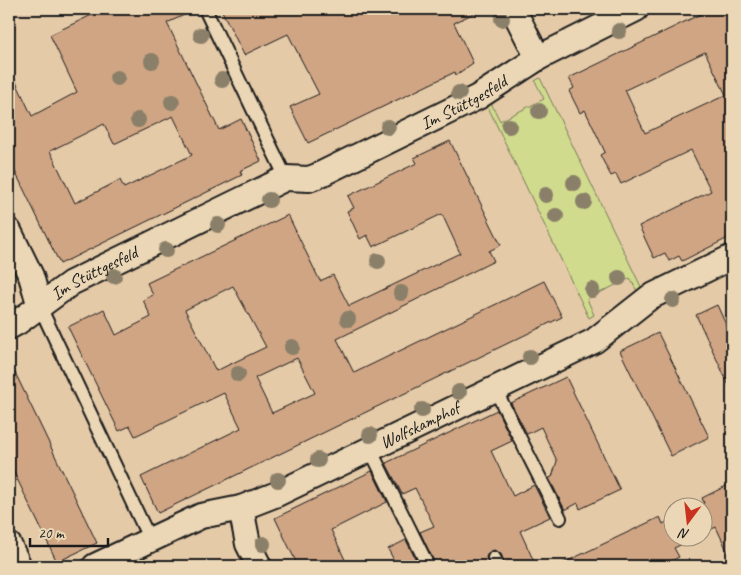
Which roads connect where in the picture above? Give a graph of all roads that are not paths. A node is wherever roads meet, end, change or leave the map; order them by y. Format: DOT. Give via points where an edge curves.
graph roads {
  1 [pos="205,9"];
  2 [pos="513,9"];
  3 [pos="636,9"];
  4 [pos="538,58"];
  5 [pos="286,178"];
  6 [pos="9,230"];
  7 [pos="732,257"];
  8 [pos="40,307"];
  9 [pos="9,327"];
  10 [pos="495,389"];
  11 [pos="370,449"];
  12 [pos="241,508"];
  13 [pos="560,518"];
  14 [pos="150,540"];
  15 [pos="9,545"];
  16 [pos="104,564"];
  17 [pos="19,566"];
  18 [pos="259,566"];
  19 [pos="428,566"];
  1 -- 5 [label="lane"];
  2 -- 4 [label="street"];
  3 -- 4 [label="street, Im Stüttgesfeld"];
  4 -- 5 [label="street, Im Stüttgesfeld" via="478,97 310,179"];
  5 -- 8 [label="street, Im Stüttgesfeld" via="71,284"];
  6 -- 8 [label="street" via="31,276"];
  7 -- 10 [label="street, Wolfskamphof" via="650,297 594,341"];
  8 -- 9 [label="street, Im Stüttgesfeld"];
  8 -- 14 [label="lane, Im Stüttgesfeld"];
  10 -- 11 [label="street, Wolfskamphof"];
  10 -- 13 [label="lane"];
  11 -- 12 [label="street, Wolfskamphof"];
  11 -- 19 [label="lane"];
  12 -- 14 [label="street, Wolfskamphof" via="201,516"];
  12 -- 18 [label="street" via="248,544"];
  14 -- 16 [label="street, Wolfskamphof"];
  15 -- 17 [label="street"];
}
